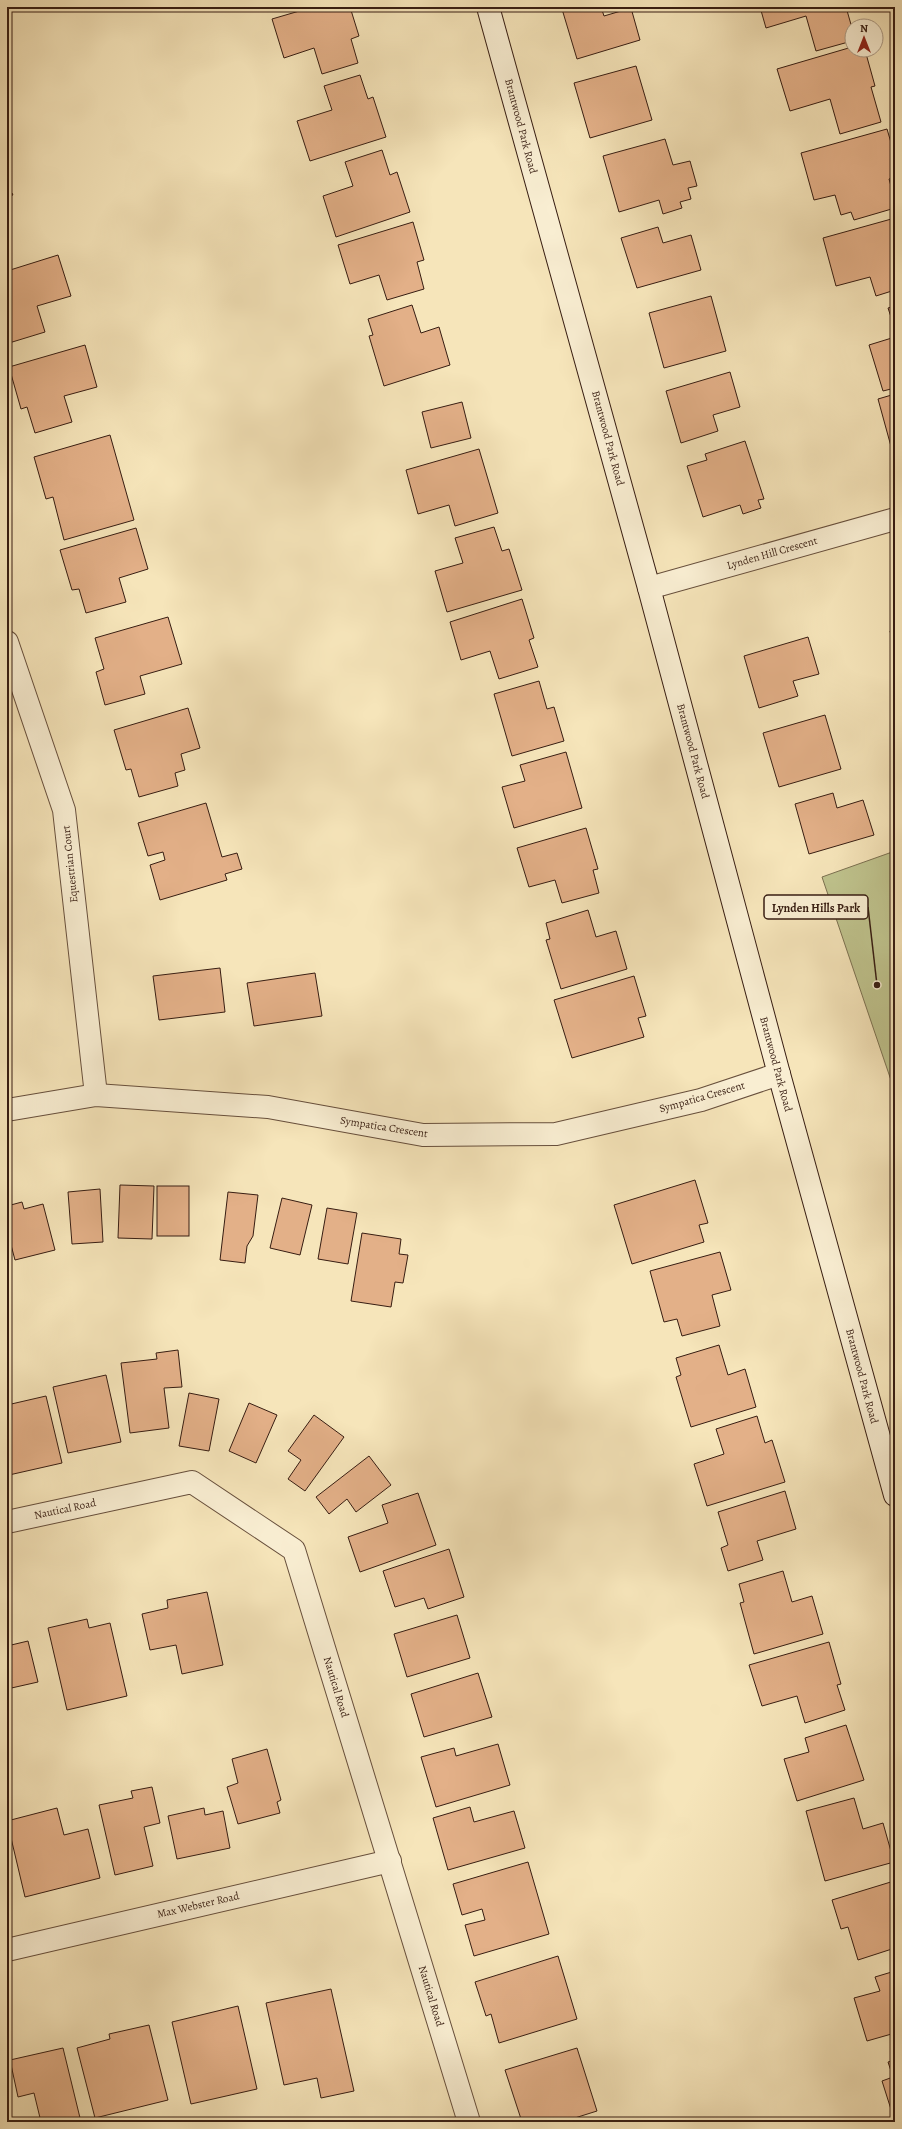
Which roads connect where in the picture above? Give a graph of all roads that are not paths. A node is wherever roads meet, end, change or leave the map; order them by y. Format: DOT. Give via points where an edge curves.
graph roads {
  1 [pos="488,7"];
  2 [pos="895,519"];
  3 [pos="649,588"];
  4 [pos="7,642"];
  5 [pos="779,1074"];
  6 [pos="96,1095"];
  7 [pos="7,1110"];
  8 [pos="895,1495"];
  9 [pos="7,1522"];
  10 [pos="390,1861"];
  11 [pos="7,1950"];
  12 [pos="469,2122"];
  1 -- 3 [label="street, Brantwood Park Road"];
  2 -- 3 [label="street, Lynden Hill Crescent"];
  3 -- 5 [label="street, Brantwood Park Road"];
  4 -- 6 [label="street, Equestrian Court" via="64,810"];
  5 -- 6 [label="street, Sympatica Crescent" via="701,1100 556,1134 423,1136 268,1107"];
  5 -- 8 [label="street, Brantwood Park Road"];
  6 -- 7 [label="street, Sympatica Crescent"];
  9 -- 10 [label="street, Nautical Road" via="192,1482 294,1550"];
  10 -- 11 [label="street, Max Webster Road"];
  10 -- 12 [label="street, Nautical Road"];
}
